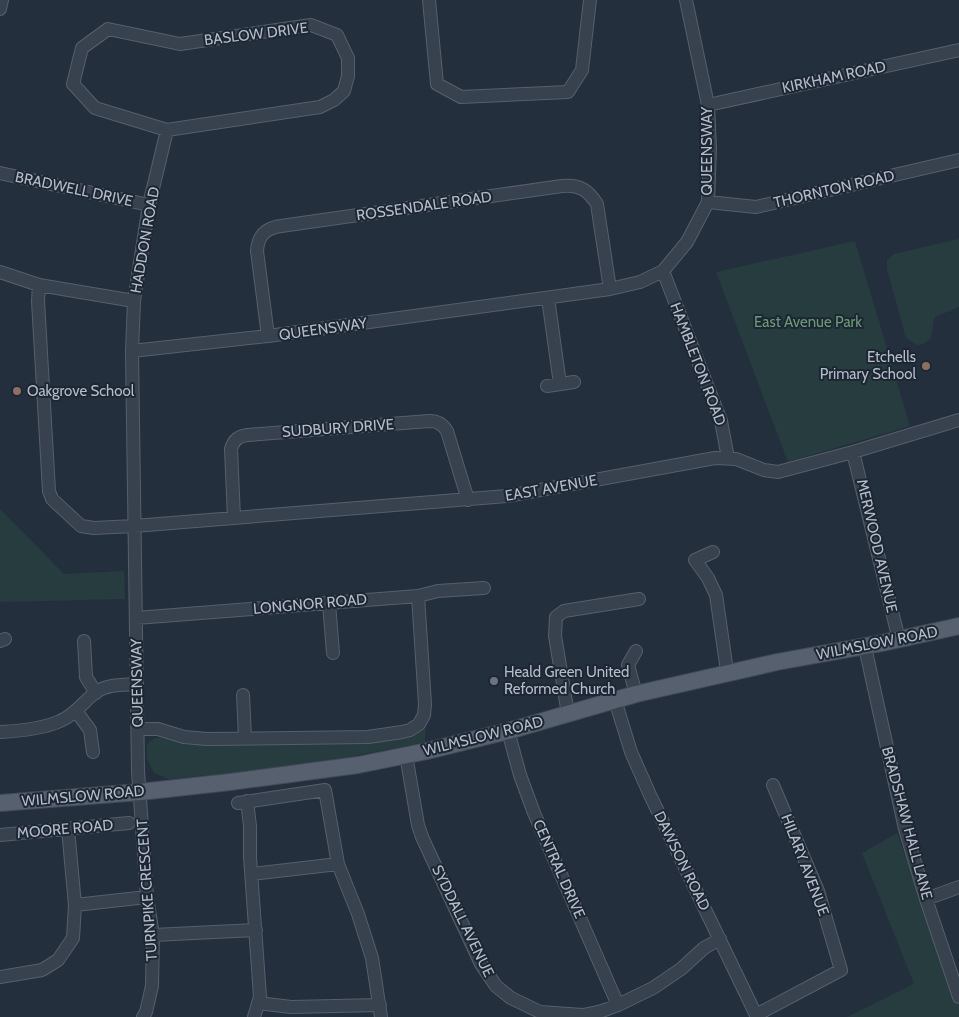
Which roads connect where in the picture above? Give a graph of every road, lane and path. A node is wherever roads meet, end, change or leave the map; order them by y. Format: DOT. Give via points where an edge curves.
graph roads {
  1 [pos="2,0"];
  2 [pos="429,0"];
  3 [pos="590,0"];
  4 [pos="686,0"];
  5 [pos="0,9"];
  6 [pos="959,50"];
  7 [pos="708,105"];
  8 [pos="167,130"];
  9 [pos="959,160"];
  10 [pos="0,173"];
  11 [pos="708,202"];
  12 [pos="149,205"];
  13 [pos="663,271"];
  14 [pos="0,272"];
  15 [pos="39,285"];
  16 [pos="610,290"];
  17 [pos="548,298"];
  18 [pos="134,301"];
  19 [pos="268,336"];
  20 [pos="132,351"];
  21 [pos="574,382"];
  22 [pos="560,384"];
  23 [pos="547,386"];
  24 [pos="959,420"];
  25 [pos="853,452"];
  26 [pos="728,458"];
  27 [pos="468,500"];
  28 [pos="234,518"];
  29 [pos="134,526"];
  30 [pos="713,552"];
  31 [pos="484,588"];
  32 [pos="418,596"];
  33 [pos="638,599"];
  34 [pos="329,603"];
  35 [pos="136,618"];
  36 [pos="959,626"];
  37 [pos="84,640"];
  38 [pos="899,640"];
  39 [pos="865,647"];
  40 [pos="636,651"];
  41 [pos="333,653"];
  42 [pos="726,674"];
  43 [pos="137,684"];
  44 [pos="96,692"];
  45 [pos="636,694"];
  46 [pos="244,695"];
  47 [pos="615,700"];
  48 [pos="76,711"];
  49 [pos="568,714"];
  50 [pos="138,729"];
  51 [pos="508,731"];
  52 [pos="0,732"];
  53 [pos="245,738"];
  54 [pos="93,752"];
  55 [pos="406,755"];
  56 [pos="773,785"];
  57 [pos="140,792"];
  58 [pos="0,803"];
  59 [pos="129,823"];
  60 [pos="68,829"];
  61 [pos="0,835"];
  62 [pos="338,864"];
  63 [pos="252,874"];
  64 [pos="959,887"];
  65 [pos="147,897"];
  66 [pos="926,899"];
  67 [pos="75,905"];
  68 [pos="256,930"];
  69 [pos="153,936"];
  70 [pos="720,939"];
  71 [pos="0,977"];
  72 [pos="959,997"];
  73 [pos="258,1003"];
  74 [pos="618,1005"];
  75 [pos="380,1011"];
  76 [pos="757,1016"];
  77 [pos="143,1017"];
  78 [pos="254,1017"];
  1 -- 5 [label="street"];
  2 -- 3 [label="street" via="437,84 461,98 568,92 582,70"];
  4 -- 7 [label="street, QUEENSWAY"];
  6 -- 7 [label="street, KIRKHAM ROAD"];
  7 -- 11 [label="street, QUEENSWAY"];
  8 -- 8 [label="street, BASLOW DRIVE" via="95,108 73,84 82,48 108,29 180,44 311,25 337,35 348,58 344,90 320,107"];
  8 -- 12 [label="street, HADDON ROAD"];
  9 -- 11 [label="street, THORNTON ROAD" via="756,206"];
  10 -- 12 [label="street, BRADWELL DRIVE"];
  11 -- 13 [label="street, QUEENSWAY" via="687,242"];
  12 -- 18 [label="street, HADDON ROAD"];
  13 -- 16 [label="street, QUEENSWAY" via="640,282"];
  13 -- 26 [label="street, HAMBLETON ROAD" via="721,421"];
  14 -- 15 [label="street"];
  15 -- 18 [label="street"];
  15 -- 29 [label="street, EAST AVENUE" via="49,491 52,498 81,526"];
  16 -- 17 [label="street, QUEENSWAY"];
  16 -- 19 [label="street, ROSSENDALE ROAD" via="597,204 581,187 562,186 268,230 258,241 257,251"];
  17 -- 19 [label="street, QUEENSWAY"];
  17 -- 22 [label="street"];
  18 -- 20 [label="street, HADDON ROAD"];
  19 -- 20 [label="street, QUEENSWAY"];
  20 -- 29 [label="street, QUEENSWAY"];
  21 -- 22 [label="street"];
  22 -- 23 [label="street"];
  24 -- 25 [label="street, EAST AVENUE"];
  25 -- 26 [label="street, EAST AVENUE" via="778,472"];
  25 -- 38 [label="street, MERWOOD AVENUE"];
  26 -- 27 [label="street, EAST AVENUE" via="700,460 522,494"];
  27 -- 28 [label="street, EAST AVENUE"];
  27 -- 28 [label="street, SUDBURY DRIVE" via="447,431 438,422 248,435 238,437 231,449"];
  28 -- 29 [label="street, EAST AVENUE"];
  29 -- 35 [label="street, QUEENSWAY"];
  30 -- 42 [label="street" via="695,560 716,595"];
  31 -- 32 [label="street, LONGNOR ROAD" via="438,591"];
  32 -- 34 [label="street, LONGNOR ROAD"];
  32 -- 53 [label="street, WILMSLOW ROAD" via="425,704 419,724 410,730 368,737"];
  33 -- 49 [label="street" via="564,611 556,617 555,636"];
  34 -- 35 [label="street, LONGNOR ROAD"];
  34 -- 41 [label="street"];
  35 -- 43 [label="street, QUEENSWAY"];
  36 -- 38 [label="main road, WILMSLOW ROAD"];
  37 -- 44 [label="street" via="86,677"];
  38 -- 39 [label="main road, WILMSLOW ROAD"];
  39 -- 42 [label="main road, WILMSLOW ROAD"];
  39 -- 66 [label="street, BRADSHAW HALL LANE" via="905,828"];
  40 -- 45 [label="street" via="622,664"];
  42 -- 45 [label="main road, WILMSLOW ROAD"];
  43 -- 44 [label="street"];
  43 -- 50 [label="street, QUEENSWAY"];
  44 -- 48 [label="street"];
  45 -- 47 [label="main road, WILMSLOW ROAD"];
  46 -- 53 [label="street"];
  47 -- 49 [label="main road, WILMSLOW ROAD"];
  47 -- 70 [label="street, DAWSON ROAD" via="631,752"];
  48 -- 52 [label="street" via="52,724"];
  48 -- 54 [label="street" via="90,730"];
  49 -- 51 [label="main road, WILMSLOW ROAD"];
  50 -- 53 [label="street, WILMSLOW ROAD" via="158,728 193,738"];
  50 -- 57 [label="street, QUEENSWAY"];
  51 -- 55 [label="main road, WILMSLOW ROAD"];
  51 -- 74 [label="street, CENTRAL DRIVE" via="534,812"];
  55 -- 57 [label="main road, WILMSLOW ROAD" via="324,770"];
  55 -- 74 [label="street, SYDDALL AVENUE" via="422,837 481,964 496,986 511,998 540,1012 583,1015"];
  56 -- 76 [label="street, HILARY AVENUE" via="818,891 841,970"];
  57 -- 58 [label="main road, WILMSLOW ROAD"];
  57 -- 65 [label="street, TURNPIKE CRESCENT"];
  59 -- 60 [label="street, MOORE ROAD"];
  60 -- 61 [label="street, MOORE ROAD"];
  60 -- 67 [label="street"];
  62 -- 63 [label="street"];
  62 -- 63 [label="street" via="326,790 242,802"];
  62 -- 75 [label="street" via="372,958"];
  63 -- 68 [label="street"];
  64 -- 66 [label="street"];
  65 -- 67 [label="street"];
  65 -- 69 [label="street, TURNPIKE CRESCENT"];
  66 -- 72 [label="street, BRADSHAW HALL LANE"];
  67 -- 71 [label="street" via="73,938 58,960 42,970"];
  68 -- 69 [label="street"];
  68 -- 73 [label="street"];
  69 -- 77 [label="street, TURNPIKE CRESCENT" via="152,986"];
  70 -- 74 [label="street, SYDDALL AVENUE" via="654,988"];
  70 -- 76 [label="street, DAWSON ROAD"];
  73 -- 75 [label="street"];
  73 -- 78 [label="street"];
}
